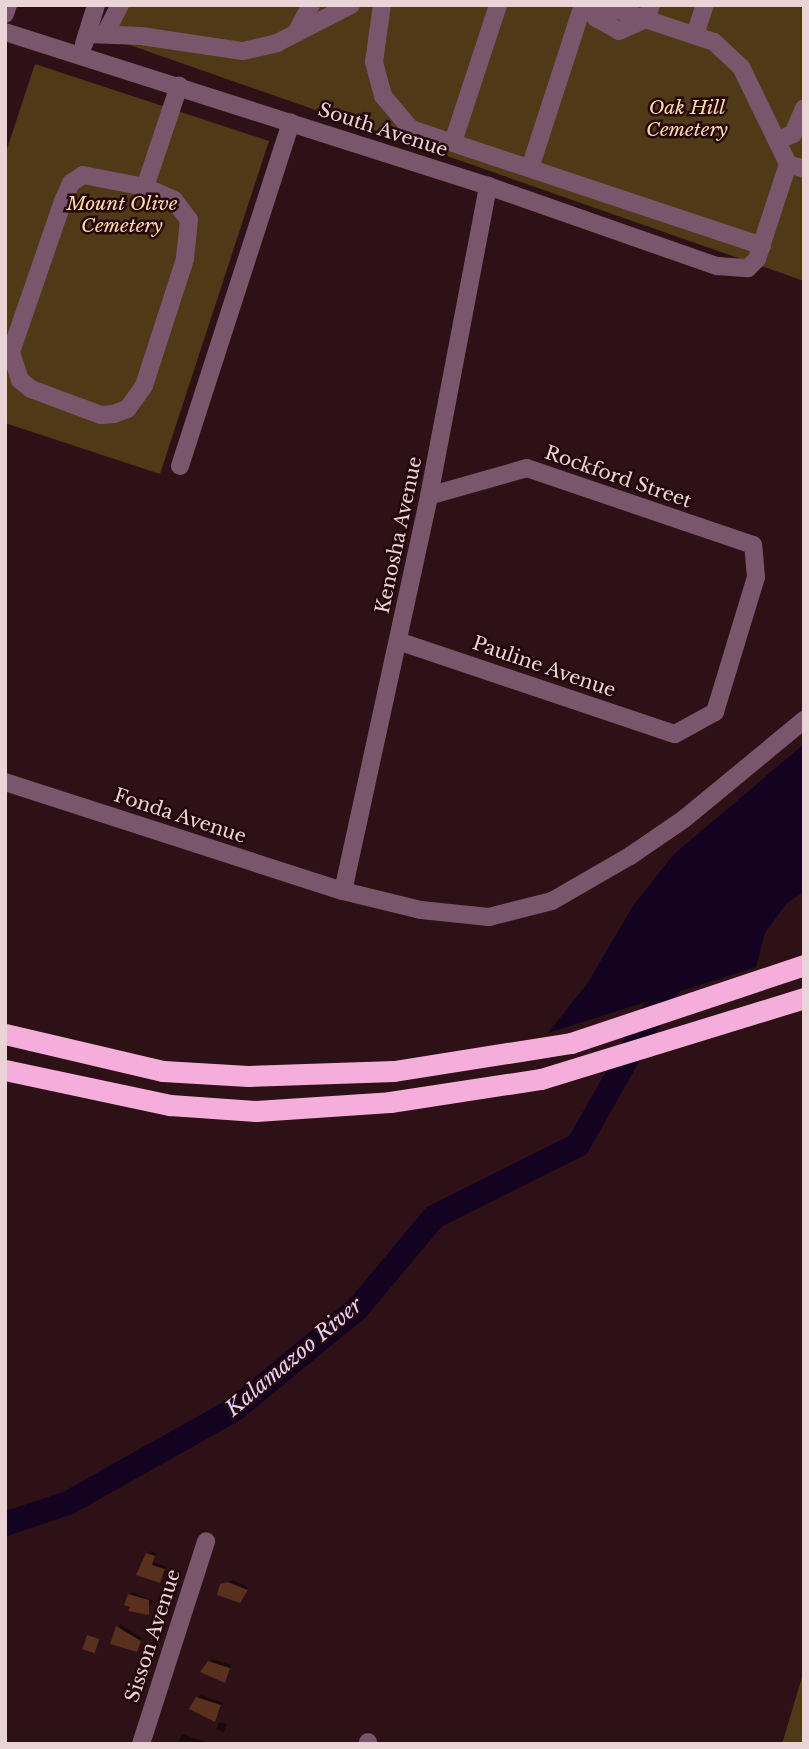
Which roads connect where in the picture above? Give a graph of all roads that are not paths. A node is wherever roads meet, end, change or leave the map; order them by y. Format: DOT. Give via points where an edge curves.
graph roads {
  1 [pos="8,5"];
  2 [pos="96,5"];
  3 [pos="120,5"];
  4 [pos="311,5"];
  5 [pos="351,5"];
  6 [pos="382,5"];
  7 [pos="499,5"];
  8 [pos="583,5"];
  9 [pos="589,5"];
  10 [pos="603,5"];
  11 [pos="705,5"];
  12 [pos="648,12"];
  13 [pos="5,14"];
  14 [pos="5,32"];
  15 [pos="296,33"];
  16 [pos="96,34"];
  17 [pos="695,35"];
  18 [pos="80,54"];
  19 [pos="179,86"];
  20 [pos="804,108"];
  21 [pos="290,122"];
  22 [pos="780,139"];
  23 [pos="453,142"];
  24 [pos="796,167"];
  25 [pos="530,168"];
  26 [pos="488,186"];
  27 [pos="145,187"];
  28 [pos="762,246"];
  29 [pos="180,466"];
  30 [pos="429,496"];
  31 [pos="398,641"];
  32 [pos="804,720"];
  33 [pos="676,734"];
  34 [pos="5,782"];
  35 [pos="343,891"];
  36 [pos="804,965"];
  37 [pos="804,998"];
  38 [pos="5,1034"];
  39 [pos="5,1070"];
  40 [pos="206,1541"];
  41 [pos="141,1744"];
  1 -- 13 [label="street"];
  2 -- 16 [label="street"];
  3 -- 16 [label="street"];
  4 -- 15 [label="street"];
  5 -- 15 [label="street"];
  6 -- 23 [label="street" via="374,62 383,96 411,128"];
  7 -- 23 [label="street"];
  8 -- 25 [label="street"];
  9 -- 12 [label="street" via="596,18 619,31"];
  10 -- 12 [label="street"];
  11 -- 17 [label="street"];
  12 -- 17 [label="street"];
  14 -- 18 [label="street, South Avenue"];
  15 -- 16 [label="street" via="243,51"];
  16 -- 18 [label="street"];
  17 -- 22 [label="street" via="714,42 741,67"];
  18 -- 19 [label="street, South Avenue"];
  19 -- 21 [label="street, South Avenue"];
  19 -- 27 [label="street"];
  20 -- 22 [label="street" via="793,134"];
  21 -- 26 [label="street, South Avenue"];
  21 -- 29 [label="street"];
  22 -- 24 [label="street"];
  23 -- 25 [label="street"];
  24 -- 28 [label="street"];
  25 -- 28 [label="street"];
  26 -- 28 [label="street, South Avenue" via="716,266 747,268"];
  26 -- 30 [label="street, Kenosha Avenue"];
  27 -- 27 [label="street" via="182,207 190,235 144,386 127,409 101,415 31,389 20,380 11,352 71,183 98,175"];
  30 -- 31 [label="street, Kenosha Avenue"];
  30 -- 33 [label="street, Rockford Street" via="527,468 752,545 756,577 715,712"];
  31 -- 33 [label="street, Pauline Avenue"];
  31 -- 35 [label="street, Kenosha Avenue"];
  32 -- 35 [label="street, Fonda Avenue" via="684,818 552,901 489,917 421,910"];
  34 -- 35 [label="street, Fonda Avenue"];
  36 -- 38 [label="highway" via="600,1035 394,1071 248,1076 163,1071"];
  37 -- 39 [label="highway" via="609,1061 502,1085 390,1102 256,1111 170,1105"];
  40 -- 41 [label="street, Sisson Avenue"];
}
